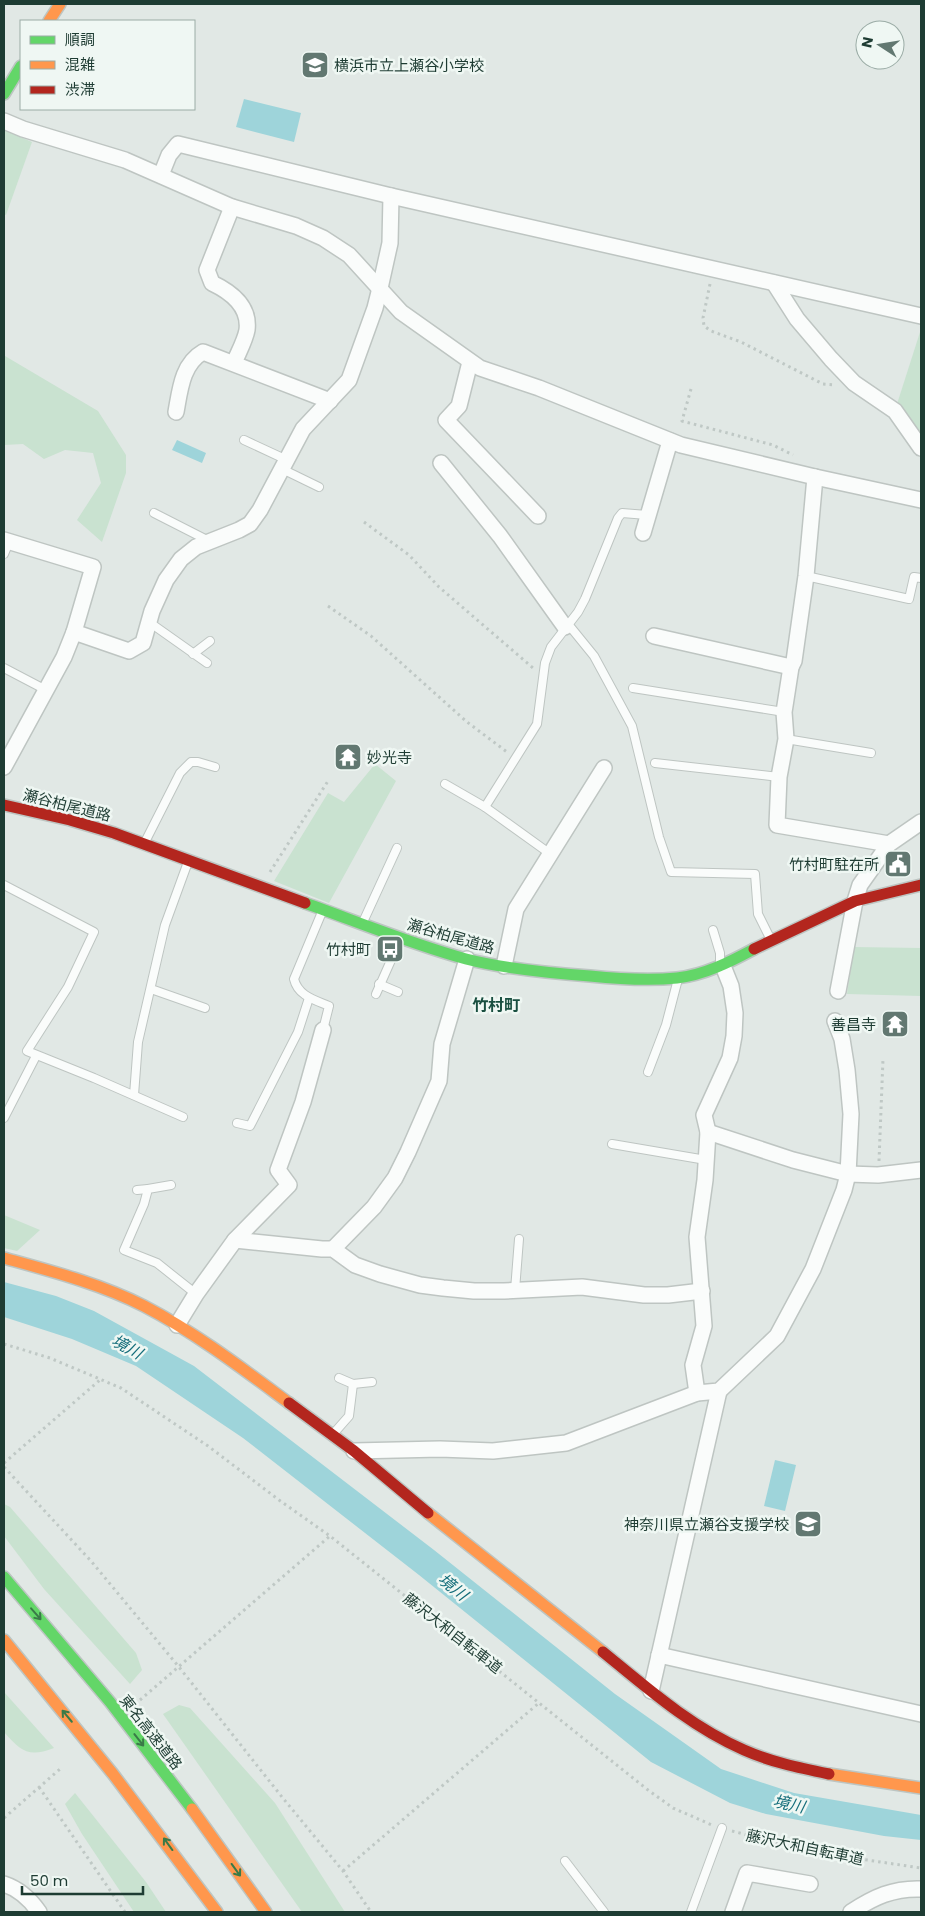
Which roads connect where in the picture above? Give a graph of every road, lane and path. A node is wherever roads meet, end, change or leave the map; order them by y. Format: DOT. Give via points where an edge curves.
graph roads {
  1 [pos="60,4"];
  2 [pos="50,20"];
  3 [pos="20,68"];
  4 [pos="4,94"];
  5 [pos="4,121"];
  6 [pos="161,175"];
  7 [pos="391,196"];
  8 [pos="232,206"];
  9 [pos="713,269"];
  10 [pos="774,283"];
  11 [pos="380,288"];
  12 [pos="921,316"];
  13 [pos="470,362"];
  14 [pos="234,363"];
  15 [pos="849,378"];
  16 [pos="691,389"];
  17 [pos="330,401"];
  18 [pos="174,411"];
  19 [pos="244,440"];
  20 [pos="670,441"];
  21 [pos="921,448"];
  22 [pos="441,463"];
  23 [pos="285,464"];
  24 [pos="810,476"];
  25 [pos="319,487"];
  26 [pos="921,500"];
  27 [pos="154,513"];
  28 [pos="538,516"];
  29 [pos="647,516"];
  30 [pos="364,522"];
  31 [pos="642,533"];
  32 [pos="209,541"];
  33 [pos="6,545"];
  34 [pos="806,576"];
  35 [pos="921,578"];
  36 [pos="328,606"];
  37 [pos="149,622"];
  38 [pos="567,626"];
  39 [pos="74,632"];
  40 [pos="654,636"];
  41 [pos="210,641"];
  42 [pos="193,654"];
  43 [pos="207,663"];
  44 [pos="4,668"];
  45 [pos="791,668"];
  46 [pos="543,677"];
  47 [pos="633,688"];
  48 [pos="46,690"];
  49 [pos="784,712"];
  50 [pos="786,739"];
  51 [pos="871,753"];
  52 [pos="515,759"];
  53 [pos="655,763"];
  54 [pos="4,767"];
  55 [pos="215,767"];
  56 [pos="604,768"];
  57 [pos="779,777"];
  58 [pos="328,781"];
  59 [pos="445,784"];
  60 [pos="4,805"];
  61 [pos="485,807"];
  62 [pos="921,822"];
  63 [pos="144,844"];
  64 [pos="889,844"];
  65 [pos="397,848"];
  66 [pos="549,853"];
  67 [pos="188,861"];
  68 [pos="4,885"];
  69 [pos="921,885"];
  70 [pos="261,887"];
  71 [pos="855,901"];
  72 [pos="323,909"];
  73 [pos="362,924"];
  74 [pos="713,930"];
  75 [pos="401,938"];
  76 [pos="770,940"];
  77 [pos="467,960"];
  78 [pos="504,966"];
  79 [pos="722,966"];
  80 [pos="678,978"];
  81 [pos="379,984"];
  82 [pos="151,989"];
  83 [pos="838,990"];
  84 [pos="398,992"];
  85 [pos="376,994"];
  86 [pos="309,998"];
  87 [pos="205,1008"];
  88 [pos="835,1021"];
  89 [pos="323,1030"];
  90 [pos="36,1056"];
  91 [pos="883,1059"];
  92 [pos="648,1072"];
  93 [pos="134,1095"];
  94 [pos="183,1117"];
  95 [pos="4,1118"];
  96 [pos="237,1123"];
  97 [pos="708,1132"];
  98 [pos="612,1144"];
  99 [pos="706,1160"];
  100 [pos="921,1170"];
  101 [pos="848,1174"];
  102 [pos="878,1176"];
  103 [pos="171,1185"];
  104 [pos="148,1189"];
  105 [pos="137,1190"];
  106 [pos="519,1239"];
  107 [pos="236,1240"];
  108 [pos="333,1249"];
  109 [pos="4,1258"];
  110 [pos="515,1290"];
  111 [pos="702,1291"];
  112 [pos="196,1294"];
  113 [pos="177,1324"];
  114 [pos="4,1344"];
  115 [pos="339,1378"];
  116 [pos="100,1379"];
  117 [pos="372,1382"];
  118 [pos="353,1384"];
  119 [pos="719,1391"];
  120 [pos="697,1393"];
  121 [pos="332,1435"];
  122 [pos="354,1451"];
  123 [pos="4,1465"];
  124 [pos="330,1536"];
  125 [pos="4,1577"];
  126 [pos="4,1640"];
  127 [pos="659,1655"];
  128 [pos="179,1666"];
  129 [pos="651,1691"];
  130 [pos="140,1700"];
  131 [pos="540,1702"];
  132 [pos="921,1714"];
  133 [pos="60,1769"];
  134 [pos="39,1787"];
  135 [pos="921,1788"];
  136 [pos="4,1818"];
  137 [pos="722,1828"];
  138 [pos="565,1861"];
  139 [pos="921,1868"];
  140 [pos="343,1871"];
  141 [pos="4,1884"];
  142 [pos="810,1884"];
  143 [pos="921,1889"];
  144 [pos="31,1908"];
  145 [pos="125,1912"];
  146 [pos="217,1912"];
  147 [pos="266,1912"];
  148 [pos="371,1912"];
  149 [pos="604,1912"];
  150 [pos="692,1912"];
  151 [pos="733,1912"];
  152 [pos="851,1912"];
  1 -- 2 [label="main road"];
  3 -- 4 [label="main road"];
  5 -- 6 [label="street"];
  6 -- 7 [label="street" via="169,155 178,144"];
  6 -- 8 [label="street"];
  7 -- 9 [label="street"];
  7 -- 11 [label="street" via="390,243"];
  8 -- 11 [label="street" via="323,238 349,255"];
  8 -- 14 [label="street" via="207,270 212,283 228,290 240,302 246,316 247,330"];
  9 -- 10 [label="street"];
  9 -- 15 [label="path" via="704,326 823,384 833,386"];
  10 -- 12 [label="street"];
  10 -- 15 [label="street" via="797,319"];
  11 -- 13 [label="street" via="401,312"];
  11 -- 17 [label="street" via="350,380"];
  13 -- 20 [label="street"];
  13 -- 28 [label="street" via="460,406 446,420"];
  14 -- 17 [label="street"];
  14 -- 18 [label="street" via="203,352 198,354 186,369"];
  15 -- 21 [label="street" via="895,411"];
  16 -- 24 [label="path" via="682,420 773,445 799,458"];
  17 -- 23 [label="street" via="303,429"];
  19 -- 23 [label="lane"];
  20 -- 24 [label="street"];
  20 -- 29 [label="street"];
  22 -- 38 [label="street"];
  23 -- 25 [label="lane"];
  23 -- 32 [label="street" via="250,524"];
  24 -- 26 [label="street"];
  24 -- 34 [label="street"];
  27 -- 32 [label="lane"];
  29 -- 31 [label="street"];
  29 -- 38 [label="lane" via="622,513 618,518 585,599"];
  30 -- 46 [label="path" via="409,555 439,587"];
  32 -- 37 [label="street" via="181,559 166,580"];
  33 -- 39 [label="street" via="93,567"];
  34 -- 35 [label="lane" via="909,599 914,577"];
  34 -- 45 [label="street"];
  36 -- 52 [label="path" via="371,636 467,722"];
  37 -- 39 [label="street" via="143,643 129,651"];
  37 -- 42 [label="lane"];
  38 -- 46 [label="lane" via="551,647"];
  38 -- 76 [label="lane" via="594,656 632,726 659,837 671,872 755,874 758,914"];
  39 -- 48 [label="street"];
  40 -- 45 [label="street"];
  41 -- 42 [label="lane"];
  42 -- 43 [label="lane"];
  44 -- 48 [label="lane"];
  45 -- 49 [label="street"];
  46 -- 52 [label="lane" via="537,724"];
  47 -- 49 [label="lane"];
  48 -- 54 [label="street"];
  49 -- 50 [label="street"];
  50 -- 51 [label="lane"];
  50 -- 57 [label="street"];
  52 -- 61 [label="lane"];
  53 -- 57 [label="lane"];
  55 -- 63 [label="lane" via="191,762 180,773"];
  56 -- 66 [label="street"];
  57 -- 64 [label="street" via="777,825"];
  58 -- 70 [label="path"];
  59 -- 61 [label="lane"];
  60 -- 63 [label="main road, 瀬谷柏尾道路" via="70,820"];
  61 -- 66 [label="lane"];
  62 -- 64 [label="street"];
  63 -- 67 [label="main road, 瀬谷柏尾道路"];
  64 -- 71 [label="street" via="860,885"];
  65 -- 73 [label="lane"];
  66 -- 78 [label="street" via="516,909"];
  67 -- 70 [label="main road, 瀬谷柏尾道路"];
  67 -- 82 [label="lane" via="166,925"];
  68 -- 90 [label="lane" via="94,932 68,987 27,1052"];
  69 -- 71 [label="main road, 瀬谷柏尾道路"];
  70 -- 72 [label="main road, 瀬谷柏尾道路"];
  71 -- 76 [label="main road, 瀬谷柏尾道路"];
  71 -- 83 [label="street"];
  72 -- 73 [label="main road, 瀬谷柏尾道路"];
  72 -- 86 [label="lane" via="294,979 296,987"];
  73 -- 75 [label="main road, 瀬谷柏尾道路"];
  74 -- 79 [label="lane"];
  75 -- 77 [label="main road, 瀬谷柏尾道路"];
  75 -- 81 [label="lane"];
  76 -- 79 [label="main road, 瀬谷柏尾道路"];
  77 -- 78 [label="main road, 瀬谷柏尾道路"];
  77 -- 108 [label="street" via="442,1044 439,1081 408,1152 395,1178 374,1206"];
  78 -- 80 [label="main road, 瀬谷柏尾道路" via="634,980"];
  79 -- 80 [label="main road, 瀬谷柏尾道路"];
  79 -- 97 [label="street" via="731,986 734,1036 730,1058 704,1115"];
  80 -- 92 [label="lane" via="666,1025"];
  81 -- 84 [label="lane"];
  81 -- 85 [label="lane"];
  82 -- 87 [label="lane"];
  82 -- 93 [label="lane" via="138,1042"];
  86 -- 89 [label="lane" via="329,1006"];
  86 -- 96 [label="lane" via="298,1032 250,1126"];
  88 -- 101 [label="street" via="842,1039 851,1114"];
  89 -- 107 [label="street" via="303,1102 278,1170 289,1185"];
  90 -- 93 [label="lane"];
  90 -- 95 [label="lane"];
  91 -- 102 [label="path"];
  93 -- 94 [label="lane"];
  97 -- 99 [label="street"];
  97 -- 101 [label="street"];
  98 -- 99 [label="lane"];
  99 -- 111 [label="street" via="697,1237"];
  100 -- 102 [label="street"];
  101 -- 102 [label="street"];
  101 -- 119 [label="street" via="813,1269 778,1336"];
  103 -- 104 [label="lane"];
  104 -- 105 [label="lane"];
  104 -- 112 [label="lane" via="124,1250 157,1263"];
  106 -- 110 [label="lane"];
  107 -- 108 [label="street"];
  107 -- 112 [label="street"];
  108 -- 110 [label="street" via="355,1265 420,1284 474,1291"];
  109 -- 113 [label="main road" via="111,1292"];
  110 -- 111 [label="street" via="582,1287 644,1295"];
  111 -- 120 [label="street" via="703,1335 693,1365"];
  112 -- 113 [label="street"];
  113 -- 121 [label="main road"];
  114 -- 116 [label="path, 藤沢大和自転車道" via="50,1358"];
  115 -- 118 [label="lane"];
  116 -- 123 [label="path"];
  116 -- 124 [label="path, 藤沢大和自転車道" via="121,1388 208,1446"];
  117 -- 118 [label="lane"];
  118 -- 121 [label="lane" via="348,1416"];
  119 -- 120 [label="street"];
  119 -- 127 [label="street"];
  120 -- 122 [label="street" via="566,1443 492,1451"];
  121 -- 122 [label="main road"];
  122 -- 129 [label="main road"];
  123 -- 128 [label="path" via="91,1561"];
  124 -- 128 [label="path"];
  124 -- 131 [label="path, 藤沢大和自転車道"];
  125 -- 147 [label="main road, 東名高速道路, one-way" via="110,1702"];
  146 -- 126 [label="main road, one-way" via="84,1736"];
  127 -- 129 [label="street"];
  127 -- 132 [label="street"];
  128 -- 130 [label="path"];
  128 -- 140 [label="path"];
  129 -- 135 [label="main road" via="710,1732 760,1756 800,1767"];
  131 -- 137 [label="path, 藤沢大和自転車道" via="673,1808"];
  131 -- 140 [label="path"];
  133 -- 134 [label="path"];
  134 -- 136 [label="path"];
  134 -- 145 [label="path"];
  137 -- 139 [label="path, 藤沢大和自転車道" via="813,1852"];
  137 -- 150 [label="lane"];
  138 -- 149 [label="lane"];
  140 -- 148 [label="path"];
  141 -- 144 [label="street" via="13,1887"];
  142 -- 151 [label="street" via="747,1873"];
  143 -- 152 [label="street" via="883,1894"];
}
